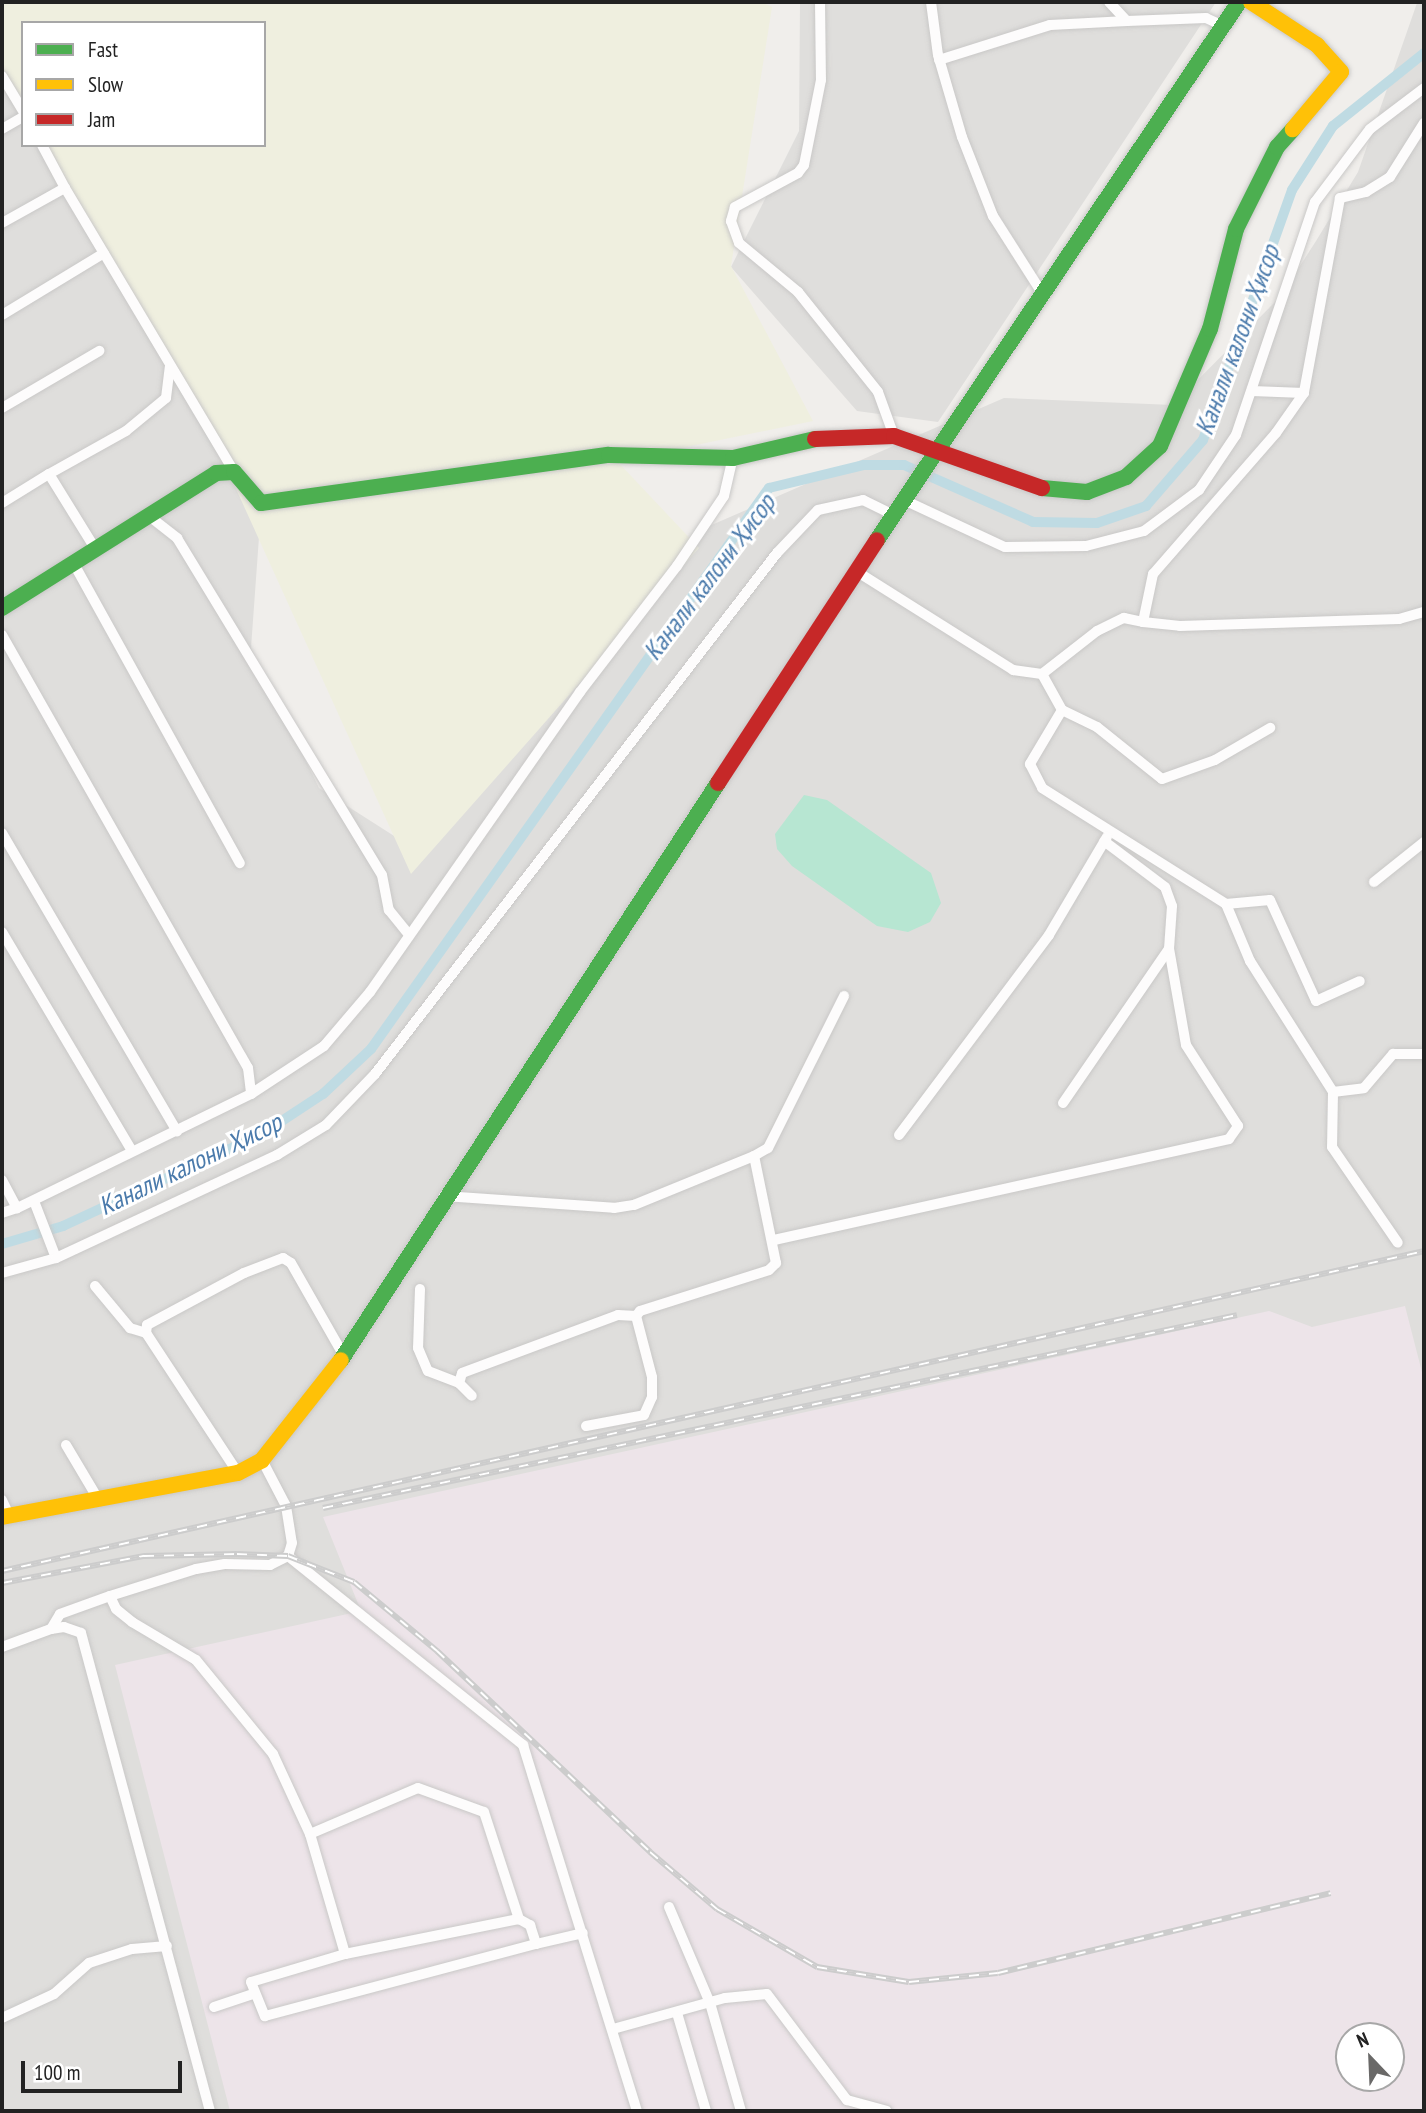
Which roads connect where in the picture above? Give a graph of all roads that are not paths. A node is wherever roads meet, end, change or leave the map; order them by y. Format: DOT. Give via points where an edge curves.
graph roads {
  1 [pos="820,2"];
  2 [pos="931,2"];
  3 [pos="1109,2"];
  4 [pos="1239,2"];
  5 [pos="1251,2"];
  6 [pos="1126,21"];
  7 [pos="1223,26"];
  8 [pos="939,60"];
  9 [pos="2,76"];
  10 [pos="1424,88"];
  11 [pos="21,108"];
  12 [pos="21,118"];
  13 [pos="1424,123"];
  14 [pos="2,130"];
  15 [pos="43,147"];
  16 [pos="65,188"];
  17 [pos="2,223"];
  18 [pos="104,253"];
  19 [pos="1044,296"];
  20 [pos="2,315"];
  21 [pos="99,351"];
  22 [pos="170,367"];
  23 [pos="1252,391"];
  24 [pos="1304,393"];
  25 [pos="2,408"];
  26 [pos="894,436"];
  27 [pos="934,453"];
  28 [pos="733,458"];
  29 [pos="234,472"];
  30 [pos="49,474"];
  31 [pos="904,500"];
  32 [pos="2,503"];
  33 [pos="894,515"];
  34 [pos="149,516"];
  35 [pos="96,550"];
  36 [pos="74,564"];
  37 [pos="856,572"];
  38 [pos="2,608"];
  39 [pos="1424,612"];
  40 [pos="1143,622"];
  41 [pos="2,635"];
  42 [pos="1042,674"];
  43 [pos="1062,710"];
  44 [pos="1270,728"];
  45 [pos="2,832"];
  46 [pos="1107,836"];
  47 [pos="1424,842"];
  48 [pos="240,863"];
  49 [pos="1374,882"];
  50 [pos="1226,904"];
  51 [pos="2,932"];
  52 [pos="409,935"];
  53 [pos="1169,949"];
  54 [pos="1360,981"];
  55 [pos="844,996"];
  56 [pos="1424,1054"];
  57 [pos="1333,1092"];
  58 [pos="251,1094"];
  59 [pos="1063,1103"];
  60 [pos="177,1131"];
  61 [pos="899,1135"];
  62 [pos="132,1151"];
  63 [pos="754,1156"];
  64 [pos="2,1180"];
  65 [pos="444,1196"];
  66 [pos="35,1204"];
  67 [pos="17,1208"];
  68 [pos="2,1213"];
  69 [pos="774,1240"];
  70 [pos="1398,1243"];
  71 [pos="55,1253"];
  72 [pos="2,1273"];
  73 [pos="95,1286"];
  74 [pos="420,1289"];
  75 [pos="636,1316"];
  76 [pos="146,1333"];
  77 [pos="344,1356"];
  78 [pos="459,1383"];
  79 [pos="472,1396"];
  80 [pos="586,1426"];
  81 [pos="66,1445"];
  82 [pos="262,1460"];
  83 [pos="238,1473"];
  84 [pos="98,1499"];
  85 [pos="2,1500"];
  86 [pos="6,1516"];
  87 [pos="289,1556"];
  88 [pos="110,1596"];
  89 [pos="51,1629"];
  90 [pos="2,1647"];
  91 [pos="310,1834"];
  92 [pos="668,1907"];
  93 [pos="519,1919"];
  94 [pos="583,1933"];
  95 [pos="536,1944"];
  96 [pos="167,1946"];
  97 [pos="345,1954"];
  98 [pos="253,1994"];
  99 [pos="710,2003"];
  100 [pos="214,2007"];
  101 [pos="677,2013"];
  102 [pos="2,2018"];
  103 [pos="613,2029"];
  104 [pos="849,2105"];
  105 [pos="211,2111"];
  106 [pos="637,2111"];
  107 [pos="706,2111"];
  108 [pos="741,2111"];
  109 [pos="887,2111"];
  1 -- 26 [label="street" via="821,80 804,165 798,173 735,207 731,221 739,243 798,292 878,392"];
  2 -- 8 [label="street"];
  3 -- 6 [label="street"];
  4 -- 7 [label="main road"];
  5 -- 27 [label="main road" via="1317,45 1341,72 1277,147 1236,229 1210,329 1160,446 1126,477 1087,492 1043,488"];
  6 -- 7 [label="street" via="1206,18"];
  6 -- 8 [label="street" via="1050,24"];
  7 -- 19 [label="main road"];
  8 -- 19 [label="street" via="993,216"];
  9 -- 11 [label="street"];
  10 -- 23 [label="street" via="1370,130 1315,202"];
  12 -- 14 [label="street"];
  13 -- 24 [label="street" via="1390,177 1366,192 1340,198"];
  15 -- 16 [label="street"];
  16 -- 17 [label="street"];
  16 -- 18 [label="street"];
  18 -- 20 [label="street"];
  18 -- 22 [label="street"];
  19 -- 27 [label="main road"];
  21 -- 25 [label="street"];
  22 -- 29 [label="street"];
  22 -- 30 [label="street" via="166,398 127,431"];
  23 -- 24 [label="street"];
  23 -- 31 [label="street" via="1236,435 1199,490 1144,531 1086,546 1005,547"];
  24 -- 40 [label="street" via="1276,433 1153,574"];
  26 -- 27 [label="main road"];
  26 -- 28 [label="main road" via="821,439"];
  27 -- 31 [label="main road"];
  28 -- 29 [label="main road" via="609,456 261,503"];
  28 -- 52 [label="street" via="724,496 677,566 580,692"];
  29 -- 34 [label="main road" via="216,473"];
  30 -- 32 [label="street"];
  30 -- 35 [label="street"];
  31 -- 33 [label="main road"];
  33 -- 37 [label="main road"];
  33 -- 71 [label="street" via="863,500 818,510 777,553 375,1074 326,1125 277,1155"];
  34 -- 35 [label="main road"];
  34 -- 52 [label="street" via="177,538 382,875 390,910"];
  35 -- 36 [label="main road"];
  36 -- 38 [label="main road"];
  36 -- 48 [label="street"];
  37 -- 42 [label="street" via="1013,670"];
  37 -- 65 [label="main road"];
  39 -- 40 [label="street" via="1385,620 1180,626"];
  40 -- 42 [label="street" via="1124,618 1097,631"];
  41 -- 58 [label="street" via="248,1068"];
  42 -- 43 [label="street"];
  43 -- 44 [label="street" via="1097,727 1162,779 1215,760"];
  43 -- 46 [label="street" via="1030,764 1042,788"];
  45 -- 60 [label="street"];
  46 -- 50 [label="street"];
  46 -- 53 [label="street" via="1165,887 1172,906"];
  46 -- 61 [label="street" via="1049,935"];
  47 -- 49 [label="street"];
  50 -- 54 [label="street" via="1270,901 1316,1001"];
  50 -- 57 [label="street" via="1250,961"];
  51 -- 62 [label="street"];
  52 -- 58 [label="street" via="370,992 324,1045"];
  53 -- 59 [label="street"];
  53 -- 69 [label="street" via="1186,1045 1238,1126 1229,1139"];
  55 -- 63 [label="street" via="768,1149"];
  56 -- 57 [label="street" via="1393,1055 1364,1088"];
  57 -- 70 [label="street" via="1332,1147"];
  58 -- 60 [label="street"];
  60 -- 62 [label="street"];
  62 -- 66 [label="street"];
  63 -- 65 [label="street" via="614,1209"];
  63 -- 69 [label="street"];
  64 -- 67 [label="street"];
  65 -- 77 [label="main road"];
  66 -- 67 [label="street"];
  66 -- 71 [label="street"];
  67 -- 68 [label="street"];
  69 -- 75 [label="street" via="776,1263 769,1270"];
  71 -- 72 [label="street"];
  73 -- 76 [label="street" via="130,1328"];
  74 -- 78 [label="street" via="418,1348 428,1371"];
  75 -- 78 [label="street" via="618,1315 462,1373"];
  75 -- 80 [label="street" via="652,1396 644,1415"];
  76 -- 77 [label="street" via="147,1325 244,1273 283,1258 291,1263"];
  76 -- 83 [label="street"];
  77 -- 82 [label="main road"];
  78 -- 79 [label="street"];
  81 -- 84 [label="street"];
  82 -- 83 [label="main road"];
  82 -- 87 [label="street" via="286,1506 292,1543"];
  83 -- 84 [label="main road"];
  84 -- 86 [label="main road"];
  85 -- 86 [label="street"];
  87 -- 88 [label="street" via="271,1565 196,1569"];
  87 -- 94 [label="street" via="523,1745"];
  88 -- 89 [label="street" via="60,1614"];
  88 -- 91 [label="street" via="116,1609 132,1622 196,1660 227,1695 273,1754"];
  89 -- 90 [label="street"];
  89 -- 96 [label="street" via="64,1627 81,1633 93,1664"];
  91 -- 93 [label="street" via="418,1788 484,1812"];
  91 -- 97 [label="street"];
  92 -- 99 [label="street"];
  93 -- 95 [label="street" via="530,1925"];
  93 -- 97 [label="street"];
  94 -- 95 [label="street"];
  94 -- 103 [label="street"];
  95 -- 98 [label="street" via="265,2017"];
  96 -- 102 [label="street" via="132,1949 89,1963 54,1994"];
  96 -- 105 [label="street"];
  97 -- 98 [label="street" via="251,1982"];
  98 -- 100 [label="street"];
  99 -- 101 [label="street"];
  99 -- 104 [label="street" via="767,1994"];
  99 -- 108 [label="street"];
  101 -- 103 [label="street"];
  101 -- 107 [label="street"];
  103 -- 106 [label="street"];
  104 -- 109 [label="street"];
}
